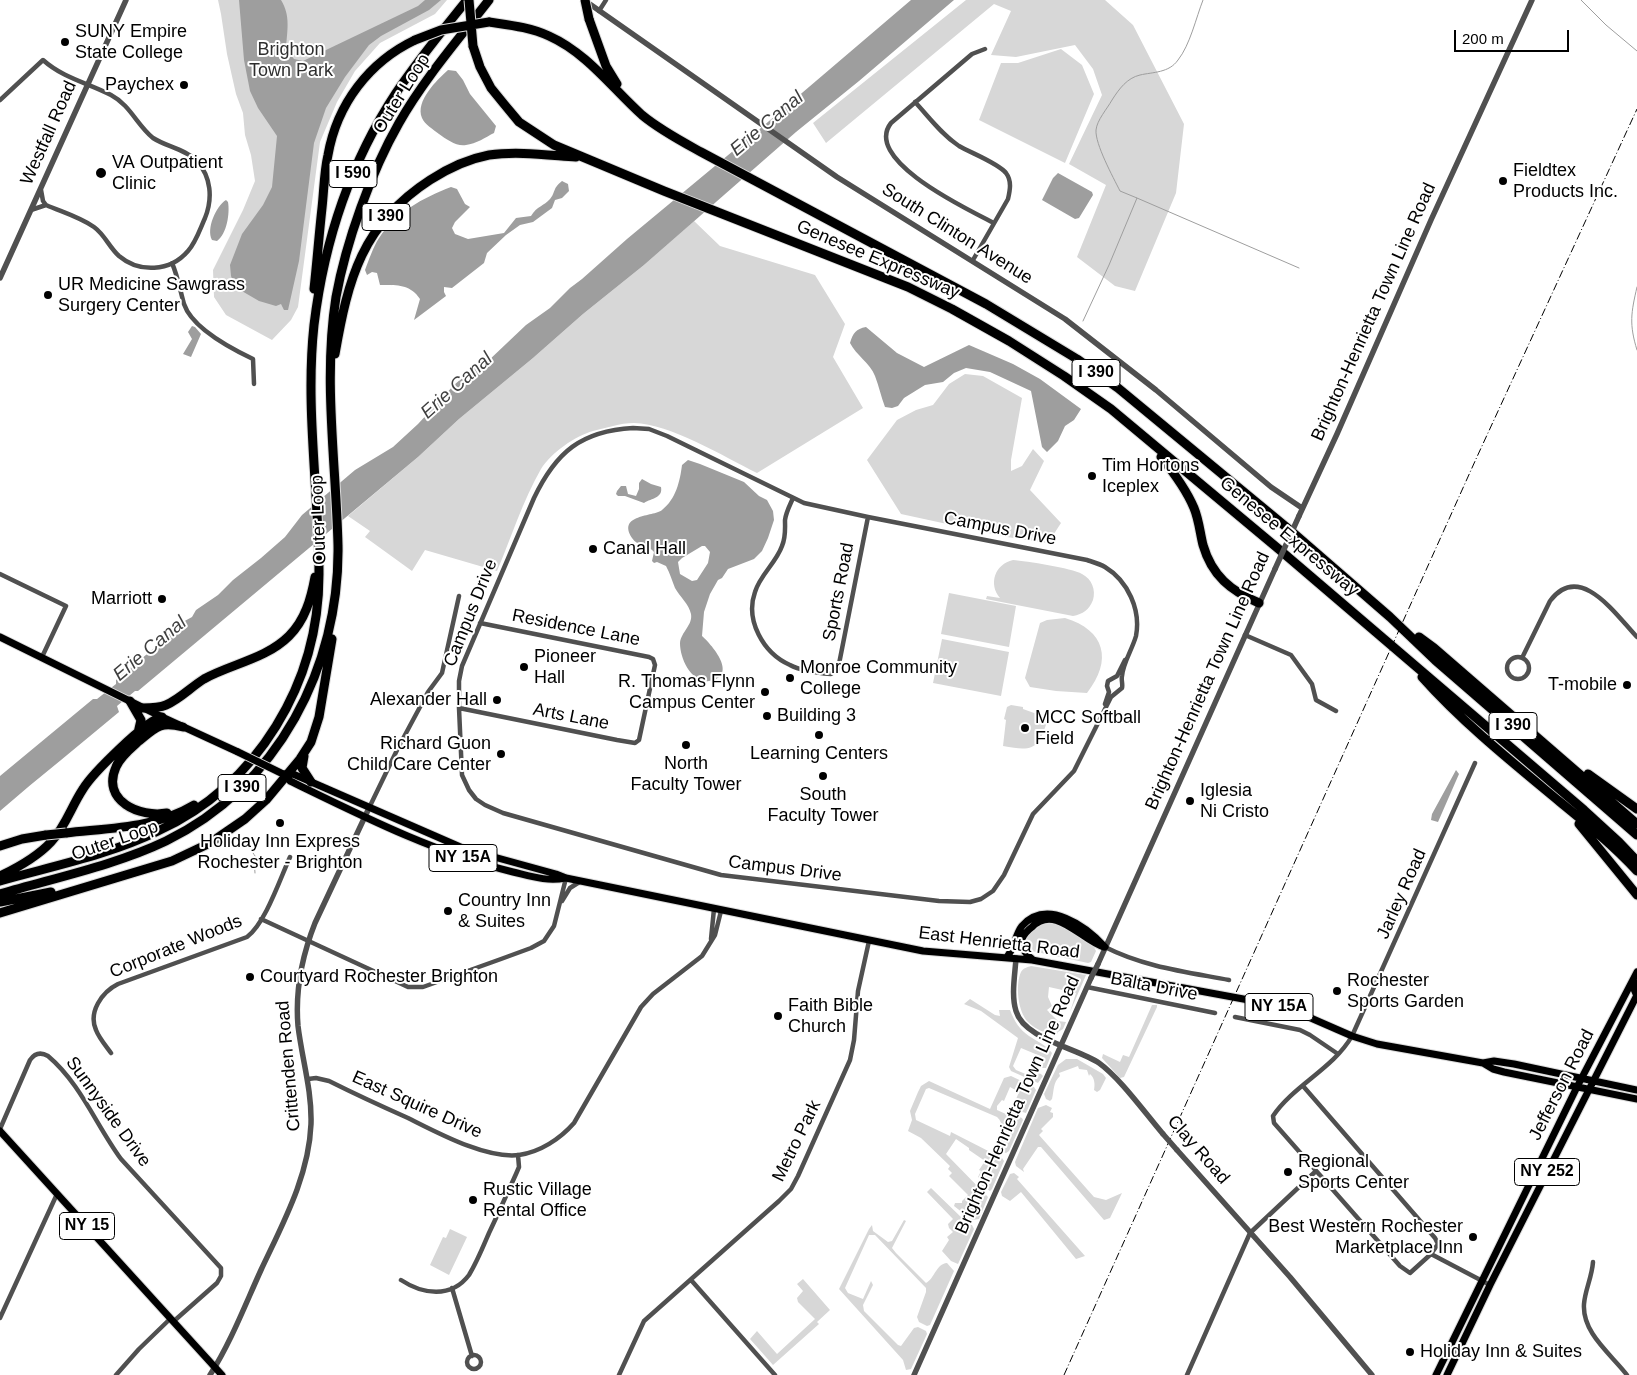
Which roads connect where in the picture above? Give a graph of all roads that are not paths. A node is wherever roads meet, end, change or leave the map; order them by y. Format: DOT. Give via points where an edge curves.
graph roads {
  1 [pos="126,0"];
  2 [pos="468,0"];
  3 [pos="489,0"];
  4 [pos="584,0"];
  5 [pos="606,0"];
  6 [pos="1532,0"];
  7 [pos="599,11"];
  8 [pos="985,49"];
  9 [pos="87,85"];
  10 [pos="623,95"];
  11 [pos="0,100"];
  12 [pos="916,102"];
  13 [pos="585,158"];
  14 [pos="41,186"];
  15 [pos="46,205"];
  16 [pos="30,210"];
  17 [pos="994,223"];
  18 [pos="973,260"];
  19 [pos="172,263"];
  20 [pos="0,278"];
  21 [pos="311,376"];
  22 [pos="254,384"];
  23 [pos="332,424"];
  24 [pos="1143,436"];
  25 [pos="794,498"];
  26 [pos="1302,508"];
  27 [pos="868,517"];
  28 [pos="338,547"];
  29 [pos="318,563"];
  30 [pos="0,574"];
  31 [pos="459,596"];
  32 [pos="1259,603"];
  33 [pos="1390,617"];
  34 [pos="480,623"];
  35 [pos="1246,635"];
  36 [pos="1136,636"];
  37 [pos="1637,636"];
  38 [pos="0,637"];
  39 [pos="1400,652"];
  40 [pos="42,657"];
  41 [pos="1522,658"];
  42 [pos="1115,677"];
  43 [pos="1122,681"];
  44 [pos="1109,689"];
  45 [pos="1117,693"];
  46 [pos="648,701"];
  47 [pos="130,702"];
  48 [pos="459,708"];
  49 [pos="141,710"];
  50 [pos="1336,711"];
  51 [pos="162,717"];
  52 [pos="1099,720"];
  53 [pos="279,722"];
  54 [pos="183,727"];
  55 [pos="138,734"];
  56 [pos="1549,746"];
  57 [pos="308,748"];
  58 [pos="1475,763"];
  59 [pos="284,774"];
  60 [pos="311,782"];
  61 [pos="1551,795"];
  62 [pos="206,796"];
  63 [pos="369,808"];
  64 [pos="1637,809"];
  65 [pos="365,816"];
  66 [pos="1637,824"];
  67 [pos="1637,835"];
  68 [pos="0,846"];
  69 [pos="290,857"];
  70 [pos="1637,861"];
  71 [pos="1637,871"];
  72 [pos="0,876"];
  73 [pos="566,878"];
  74 [pos="0,881"];
  75 [pos="581,881"];
  76 [pos="105,882"];
  77 [pos="0,894"];
  78 [pos="1637,895"];
  79 [pos="0,902"];
  80 [pos="558,910"];
  81 [pos="718,910"];
  82 [pos="0,912"];
  83 [pos="262,919"];
  84 [pos="308,941"];
  85 [pos="869,941"];
  86 [pos="1105,947"];
  87 [pos="1007,957"];
  88 [pos="1016,958"];
  89 [pos="1032,960"];
  90 [pos="1637,972"];
  91 [pos="1229,980"];
  92 [pos="1637,984"];
  93 [pos="1087,988"];
  94 [pos="1637,996"];
  95 [pos="1215,1013"];
  96 [pos="1235,1017"];
  97 [pos="1352,1036"];
  98 [pos="1061,1044"];
  99 [pos="111,1053"];
  100 [pos="1338,1054"];
  101 [pos="1483,1063"];
  102 [pos="1582,1077"];
  103 [pos="308,1079"];
  104 [pos="1594,1080"];
  105 [pos="1303,1086"];
  106 [pos="1577,1087"];
  107 [pos="1589,1090"];
  108 [pos="1637,1090"];
  109 [pos="1637,1099"];
  110 [pos="0,1130"];
  111 [pos="518,1155"];
  112 [pos="1316,1171"];
  113 [pos="57,1194"];
  114 [pos="1250,1233"];
  115 [pos="1431,1254"];
  116 [pos="1593,1262"];
  117 [pos="401,1280"];
  118 [pos="691,1280"];
  119 [pos="1482,1281"];
  120 [pos="1490,1285"];
  121 [pos="452,1288"];
  122 [pos="0,1318"];
  123 [pos="172,1320"];
  124 [pos="472,1356"];
  125 [pos="215,1367"];
  126 [pos="475,1369"];
  127 [pos="116,1375"];
  128 [pos="210,1375"];
  129 [pos="222,1375"];
  130 [pos="476,1375"];
  131 [pos="619,1375"];
  132 [pos="775,1375"];
  133 [pos="914,1375"];
  134 [pos="1187,1375"];
  135 [pos="1372,1375"];
  136 [pos="1436,1375"];
  137 [pos="1447,1375"];
  138 [pos="1627,1375"];
  1 -- 9 [label="street, Westfall Road"];
  2 -- 13 [label="highway, Genesee Expressway, bridge" via="473,46 491,88 519,122 554,145"];
  2 -- 21 [label="highway, Outer Loop / I 590" via="395,95 353,174 324,265 314,324"];
  3 -- 23 [label="highway, Outer Loop / I 590" via="423,85 398,123 359,212 336,298 330,352"];
  4 -- 7 [label="street, South Clinton Avenue"];
  4 -- 10 [label="highway, bridge" via="588,20 606,66"];
  5 -- 7 [label="street"];
  6 -- 26 [label="street, Brighton-Henrietta Town Line Road"];
  7 -- 18 [label="street, South Clinton Avenue" via="837,177"];
  8 -- 12 [label="street" via="972,54"];
  9 -- 11 [label="street" via="56,71 43,60"];
  9 -- 14 [label="street, Westfall Road"];
  9 -- 19 [label="street" via="121,102 149,134 188,154 204,172 210,191 207,214 191,247"];
  10 -- 21 [label="highway, I 390, bridge" via="574,51 550,36 489,22 441,30 415,40 390,55 367,75 349,99 333,133 326,169 316,265"];
  10 -- 33 [label="highway, Genesee Expressway / I 390" via="658,127 986,304 1077,359 1118,388"];
  12 -- 17 [label="street" via="948,138 1007,174 1010,192"];
  12 -- 17 [label="street" via="888,126 885,136 888,148 921,181"];
  13 -- 23 [label="highway, I 390" via="488,155 438,175 391,211 373,234 347,293 335,357"];
  13 -- 24 [label="highway, Genesee Expressway / I 390" via="908,287 1009,341 1111,409"];
  14 -- 15 [label="street"];
  14 -- 16 [label="street, Westfall Road"];
  15 -- 16 [label="street"];
  15 -- 19 [label="street" via="96,228 117,254 129,262 149,268"];
  16 -- 20 [label="street, Westfall Road"];
  17 -- 18 [label="street"];
  18 -- 26 [label="street, South Clinton Avenue" via="1089,336 1271,487"];
  19 -- 22 [label="street" via="189,314 220,342 253,359"];
  21 -- 29 [label="highway, Outer Loop / I 390"];
  23 -- 28 [label="highway, Outer Loop / I 390"];
  24 -- 32 [label="highway" via="1185,489 1216,575 1233,590"];
  24 -- 39 [label="highway, Genesee Expressway / I 390"];
  25 -- 27 [label="street, Campus Drive"];
  25 -- 27 [label="street, Sports Road" via="787,513 782,548 757,586 752,610 764,642 782,661 797,668 828,674 836,671"];
  25 -- 34 [label="street, Campus Drive" via="648,429 624,428 597,433 570,448 542,482"];
  26 -- 32 [label="street, Brighton-Henrietta Town Line Road, bridge"];
  27 -- 36 [label="street, Campus Drive" via="1087,560 1105,567 1128,590 1138,622"];
  28 -- 57 [label="highway" via="335,618 319,717"];
  28 -- 77 [label="highway, Outer Loop / I 390" via="333,610 317,672 289,730 249,781 206,818 162,843"];
  29 -- 49 [label="highway" via="304,614 283,642 203,680 165,706"];
  29 -- 53 [label="highway, Outer Loop / I 390" via="318,609 310,650 296,690"];
  30 -- 40 [label="street" via="66,606"];
  31 -- 63 [label="street" via="442,673 428,692"];
  32 -- 35 [label="street, Brighton-Henrietta Town Line Road"];
  33 -- 56 [label="highway" via="1434,648"];
  33 -- 67 [label="highway, Genesee Expressway / I 390"];
  34 -- 46 [label="street, Residence Lane" via="649,657 655,662"];
  34 -- 48 [label="street, Campus Drive" via="462,666"];
  35 -- 50 [label="street" via="1291,655 1312,684 1316,700"];
  35 -- 86 [label="street, Brighton-Henrietta Town Line Road"];
  36 -- 42 [label="street, Campus Drive"];
  36 -- 43 [label="street, Campus Drive"];
  37 -- 41 [label="street" via="1591,590 1573,586 1560,590 1550,601"];
  38 -- 40 [label="main road"];
  39 -- 61 [label="highway" via="1441,698"];
  39 -- 70 [label="highway, Genesee Expressway / I 390" via="1584,810"];
  40 -- 47 [label="main road"];
  41 -- 41 [label="street" via="1515,658 1508,665 1510,675 1516,678 1522,678 1529,670"];
  42 -- 43 [label="street"];
  42 -- 44 [label="street" via="1108,681"];
  43 -- 45 [label="street" via="1122,688"];
  44 -- 45 [label="street"];
  44 -- 52 [label="street, Campus Drive"];
  45 -- 52 [label="street, Campus Drive" via="1111,697"];
  46 -- 48 [label="street, Arts Lane" via="639,740 635,743"];
  47 -- 49 [label="highway"];
  48 -- 52 [label="street, Campus Drive" via="462,775 476,798 503,813 721,875 959,902 980,899 993,891 1033,814 1074,772"];
  49 -- 51 [label="main road, East Henrietta Road / NY 15A"];
  49 -- 55 [label="highway"];
  51 -- 54 [label="main road, East Henrietta Road / NY 15A"];
  51 -- 55 [label="highway"];
  53 -- 62 [label="highway" via="248,760"];
  53 -- 74 [label="highway, Outer Loop / I 390" via="237,777 181,820 123,845"];
  54 -- 59 [label="main road, East Henrietta Road / NY 15A, bridge"];
  54 -- 62 [label="highway" via="159,725 132,748 116,768 114,788 126,806 150,814 174,811"];
  55 -- 72 [label="highway" via="88,781 66,822 48,846"];
  56 -- 64 [label="highway"];
  56 -- 66 [label="highway"];
  57 -- 59 [label="highway"];
  57 -- 60 [label="highway" via="302,765"];
  58 -- 97 [label="street, Jarley Road"];
  59 -- 60 [label="main road, East Henrietta Road" via="294,774"];
  59 -- 65 [label="main road, East Henrietta Road / NY 15A" via="290,781"];
  59 -- 76 [label="highway" via="250,814 210,842 172,861"];
  60 -- 63 [label="main road, East Henrietta Road / NY 15A"];
  61 -- 71 [label="highway" via="1618,850"];
  61 -- 78 [label="highway"];
  62 -- 68 [label="highway, bridge" via="187,809 159,820 46,835"];
  63 -- 65 [label="street, Crittenden Road"];
  63 -- 73 [label="main road, East Henrietta Road / NY 15A" via="465,849"];
  65 -- 73 [label="main road, East Henrietta Road / NY 15A" via="434,847 490,866 554,881"];
  65 -- 84 [label="street, Crittenden Road"];
  69 -- 83 [label="street, Corporate Woods"];
  73 -- 75 [label="main road, East Henrietta Road / NY 15A"];
  73 -- 80 [label="street"];
  75 -- 80 [label="street" via="565,894"];
  75 -- 81 [label="main road, East Henrietta Road / NY 15A"];
  76 -- 79 [label="highway"];
  76 -- 82 [label="highway"];
  80 -- 84 [label="street, Corporate Woods" via="551,933 538,944 423,987 408,987"];
  81 -- 85 [label="main road, East Henrietta Road / NY 15A"];
  81 -- 111 [label="street, East Squire Drive" via="710,933 711,941 700,958 641,1007 581,1113 568,1130 547,1145"];
  83 -- 84 [label="street, Corporate Woods"];
  83 -- 99 [label="street, Corporate Woods" via="255,931 243,939 108,990 97,1004 94,1021 99,1036"];
  84 -- 103 [label="street, Crittenden Road" via="300,971 297,1004"];
  85 -- 87 [label="main road, East Henrietta Road / NY 15A" via="939,953"];
  85 -- 118 [label="street, Metro Park" via="858,991 850,1060 798,1176 785,1195"];
  86 -- 87 [label="main road" via="1065,917 1048,914 1029,920 1021,928"];
  86 -- 89 [label="main road" via="1095,944 1063,922 1044,920 1036,923 1022,941"];
  86 -- 91 [label="street" via="1152,965"];
  86 -- 93 [label="street, Brighton-Henrietta Town Line Road, bridge"];
  87 -- 88 [label="main road, East Henrietta Road / NY 15A"];
  88 -- 89 [label="main road, East Henrietta Road / NY 15A"];
  88 -- 98 [label="street, Clay Road" via="1014,997 1019,1017 1034,1032"];
  89 -- 97 [label="main road, East Henrietta Road / NY 15A" via="1265,1003 1297,1012"];
  90 -- 102 [label="main road, Jefferson Road / NY 252"];
  92 -- 94 [label="main road" via="1634,991"];
  93 -- 95 [label="street, Balta Drive"];
  93 -- 98 [label="street, Brighton-Henrietta Town Line Road"];
  94 -- 104 [label="main road, Jefferson Road / NY 252"];
  96 -- 100 [label="street" via="1300,1030"];
  97 -- 100 [label="street, Jarley Road"];
  97 -- 101 [label="main road, East Henrietta Road / NY 15A" via="1396,1048"];
  98 -- 114 [label="street, Clay Road, bridge" via="1099,1063 1111,1073"];
  98 -- 133 [label="street, Brighton-Henrietta Town Line Road"];
  100 -- 105 [label="street, Jarley Road"];
  101 -- 102 [label="main road, East Henrietta Road / NY 15A" via="1494,1061"];
  101 -- 106 [label="main road, East Henrietta Road / NY 15A" via="1493,1069"];
  102 -- 104 [label="main road, East Henrietta Road / NY 15A"];
  102 -- 106 [label="main road, Jefferson Road / NY 252"];
  103 -- 111 [label="street, East Squire Drive" via="328,1081 475,1148"];
  103 -- 125 [label="street, Crittenden Road" via="310,1135 301,1179"];
  104 -- 107 [label="main road, Jefferson Road / NY 252"];
  104 -- 108 [label="main road, East Henrietta Road / NY 15A"];
  105 -- 112 [label="street, Jarley Road" via="1280,1107 1274,1123"];
  105 -- 115 [label="street" via="1435,1238 1438,1244"];
  106 -- 107 [label="main road, East Henrietta Road / NY 15A"];
  106 -- 119 [label="main road, Jefferson Road / NY 252"];
  107 -- 109 [label="main road, East Henrietta Road / NY 15A"];
  107 -- 120 [label="main road, Jefferson Road / NY 252"];
  110 -- 113 [label="main road, NY 15"];
  110 -- 123 [label="street, Sunnyside Drive" via="30,1060 36,1054 45,1054 83,1096 122,1159 221,1268 217,1283"];
  111 -- 121 [label="street" via="518,1171 471,1271"];
  112 -- 114 [label="street"];
  112 -- 115 [label="street" via="1400,1266 1410,1273"];
  113 -- 122 [label="street"];
  113 -- 123 [label="main road, NY 15"];
  114 -- 134 [label="street"];
  114 -- 135 [label="street, Clay Road"];
  115 -- 119 [label="street"];
  116 -- 138 [label="street" via="1584,1302 1585,1318 1592,1333"];
  117 -- 121 [label="street" via="428,1292"];
  118 -- 131 [label="street, Metro Park" via="644,1321"];
  118 -- 132 [label="street"];
  119 -- 120 [label="street"];
  119 -- 136 [label="main road, Jefferson Road / NY 252"];
  120 -- 137 [label="main road, Jefferson Road / NY 252"];
  121 -- 124 [label="street"];
  123 -- 125 [label="main road, NY 15"];
  123 -- 127 [label="street"];
  124 -- 126 [label="street" via="467,1363"];
  124 -- 126 [label="street" via="480,1361"];
  125 -- 128 [label="street, Crittenden Road"];
  125 -- 129 [label="main road, NY 15"];
  126 -- 130 [label="street"];
}
